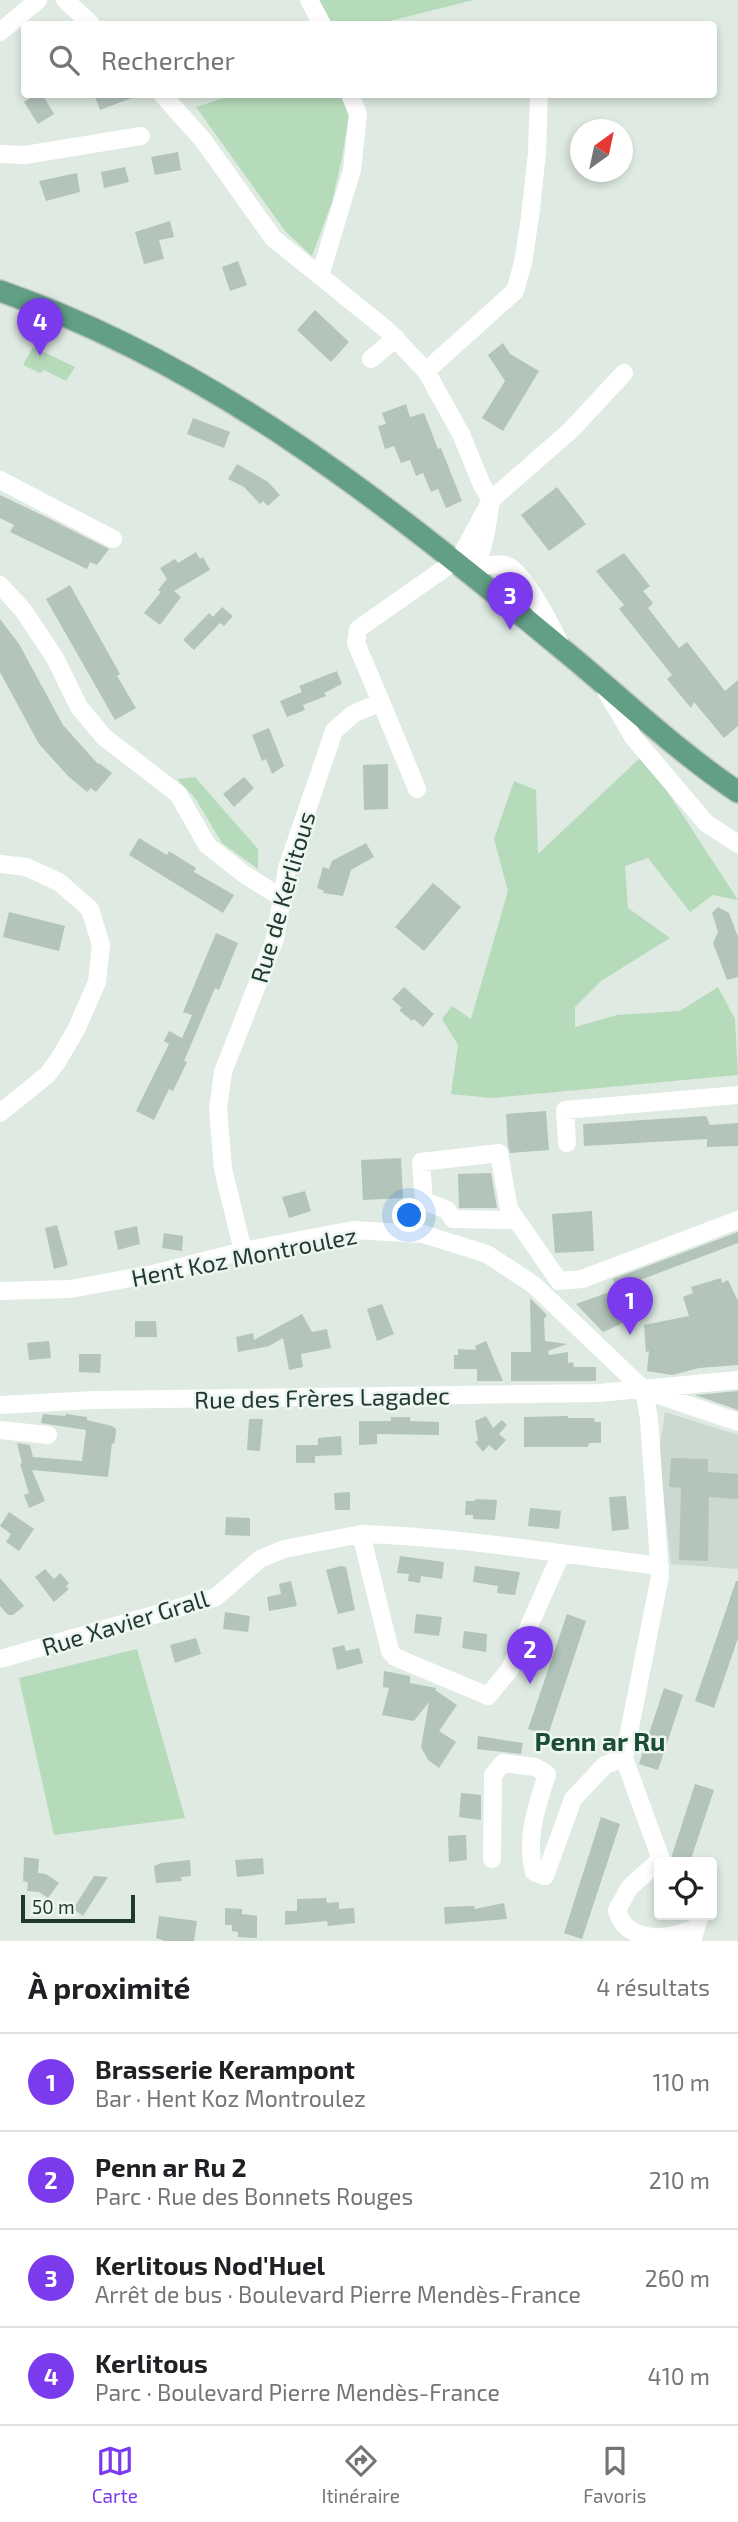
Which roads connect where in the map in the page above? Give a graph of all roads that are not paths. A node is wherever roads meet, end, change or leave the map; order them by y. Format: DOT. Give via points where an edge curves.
graph roads {
  1 [pos="38,0"];
  2 [pos="65,0"];
  3 [pos="309,0"];
  4 [pos="88,21"];
  5 [pos="320,21"];
  6 [pos="0,32"];
  7 [pos="166,98"];
  8 [pos="352,98"];
  9 [pos="539,98"];
  10 [pos="141,136"];
  11 [pos="0,154"];
  12 [pos="320,276"];
  13 [pos="0,291"];
  14 [pos="396,338"];
  15 [pos="371,359"];
  16 [pos="426,371"];
  17 [pos="624,373"];
  18 [pos="0,480"];
  19 [pos="491,500"];
  20 [pos="113,540"];
  21 [pos="468,567"];
  22 [pos="0,585"];
  23 [pos="562,648"];
  24 [pos="601,682"];
  25 [pos="381,702"];
  26 [pos="417,789"];
  27 [pos="738,791"];
  28 [pos="738,844"];
  29 [pos="0,864"];
  30 [pos="282,898"];
  31 [pos="738,1095"];
  32 [pos="0,1113"];
  33 [pos="567,1143"];
  34 [pos="517,1220"];
  35 [pos="738,1220"];
  36 [pos="243,1251"];
  37 [pos="559,1281"];
  38 [pos="0,1291"];
  39 [pos="546,1297"];
  40 [pos="738,1380"];
  41 [pos="644,1390"];
  42 [pos="0,1405"];
  43 [pos="738,1422"];
  44 [pos="0,1430"];
  45 [pos="48,1435"];
  46 [pos="361,1535"];
  47 [pos="561,1554"];
  48 [pos="660,1566"];
  49 [pos="0,1659"];
  50 [pos="624,1758"];
  51 [pos="660,1857"];
  52 [pos="492,1858"];
  53 [pos="654,1867"];
  54 [pos="688,1932"];
  1 -- 6 [label="street"];
  2 -- 4 [label="street"];
  3 -- 5 [label="street"];
  7 -- 12 [label="street" via="203,140 273,238"];
  8 -- 12 [label="street" via="358,114 352,170"];
  9 -- 16 [label="street" via="530,217 515,291"];
  10 -- 11 [label="street" via="24,155"];
  12 -- 14 [label="street"];
  13 -- 21 [label="main road" via="80,322 226,398 320,459"];
  14 -- 15 [label="street"];
  14 -- 16 [label="street"];
  16 -- 19 [label="street"];
  17 -- 19 [label="street" via="571,430"];
  18 -- 20 [label="street"];
  19 -- 21 [label="street" via="462,554"];
  21 -- 23 [label="main road"];
  21 -- 23 [label="street" via="510,567"];
  21 -- 25 [label="street" via="358,629 356,643"];
  22 -- 30 [label="street" via="23,610 79,706 104,737 178,794 207,845"];
  23 -- 24 [label="main road"];
  24 -- 27 [label="main road" via="687,755"];
  24 -- 28 [label="street" via="633,737 706,823"];
  25 -- 26 [label="street"];
  25 -- 30 [label="street, Rue de Kerlitous" via="353,714 334,731 287,868"];
  29 -- 32 [label="street" via="26,867 59,882 90,909 101,945 97,982 57,1062"];
  30 -- 36 [label="street, Rue de Kerlitous" via="275,939 223,1072 218,1109 223,1169"];
  31 -- 33 [label="street" via="565,1110"];
  34 -- 34 [label="street" via="509,1209 499,1153 421,1163 424,1201 447,1210 453,1219"];
  34 -- 37 [label="street"];
  35 -- 37 [label="street" via="582,1279"];
  36 -- 38 [label="street, Hent Koz Montroulez" via="69,1289"];
  36 -- 39 [label="street, Hent Koz Montroulez" via="353,1230 423,1234 487,1254"];
  37 -- 39 [label="street"];
  39 -- 41 [label="street, Hent Koz Montroulez"];
  40 -- 41 [label="street, Rue des Frères Lagadec"];
  41 -- 42 [label="street, Rue des Frères Lagadec"];
  41 -- 43 [label="street"];
  41 -- 48 [label="street"];
  44 -- 45 [label="street"];
  46 -- 47 [label="street, Rue Xavier Grall"];
  46 -- 47 [label="street" via="390,1651 488,1696 510,1669"];
  46 -- 49 [label="street, Rue Xavier Grall" via="284,1549 260,1559 216,1597"];
  47 -- 48 [label="street, Rue Xavier Grall"];
  48 -- 50 [label="street"];
  50 -- 51 [label="street"];
  50 -- 52 [label="street" via="605,1765 573,1799 545,1876 534,1872 530,1857 534,1816 547,1774 535,1766 503,1763 493,1775"];
  53 -- 54 [label="street" via="629,1888 617,1910 620,1923 635,1934 655,1939"];
}
